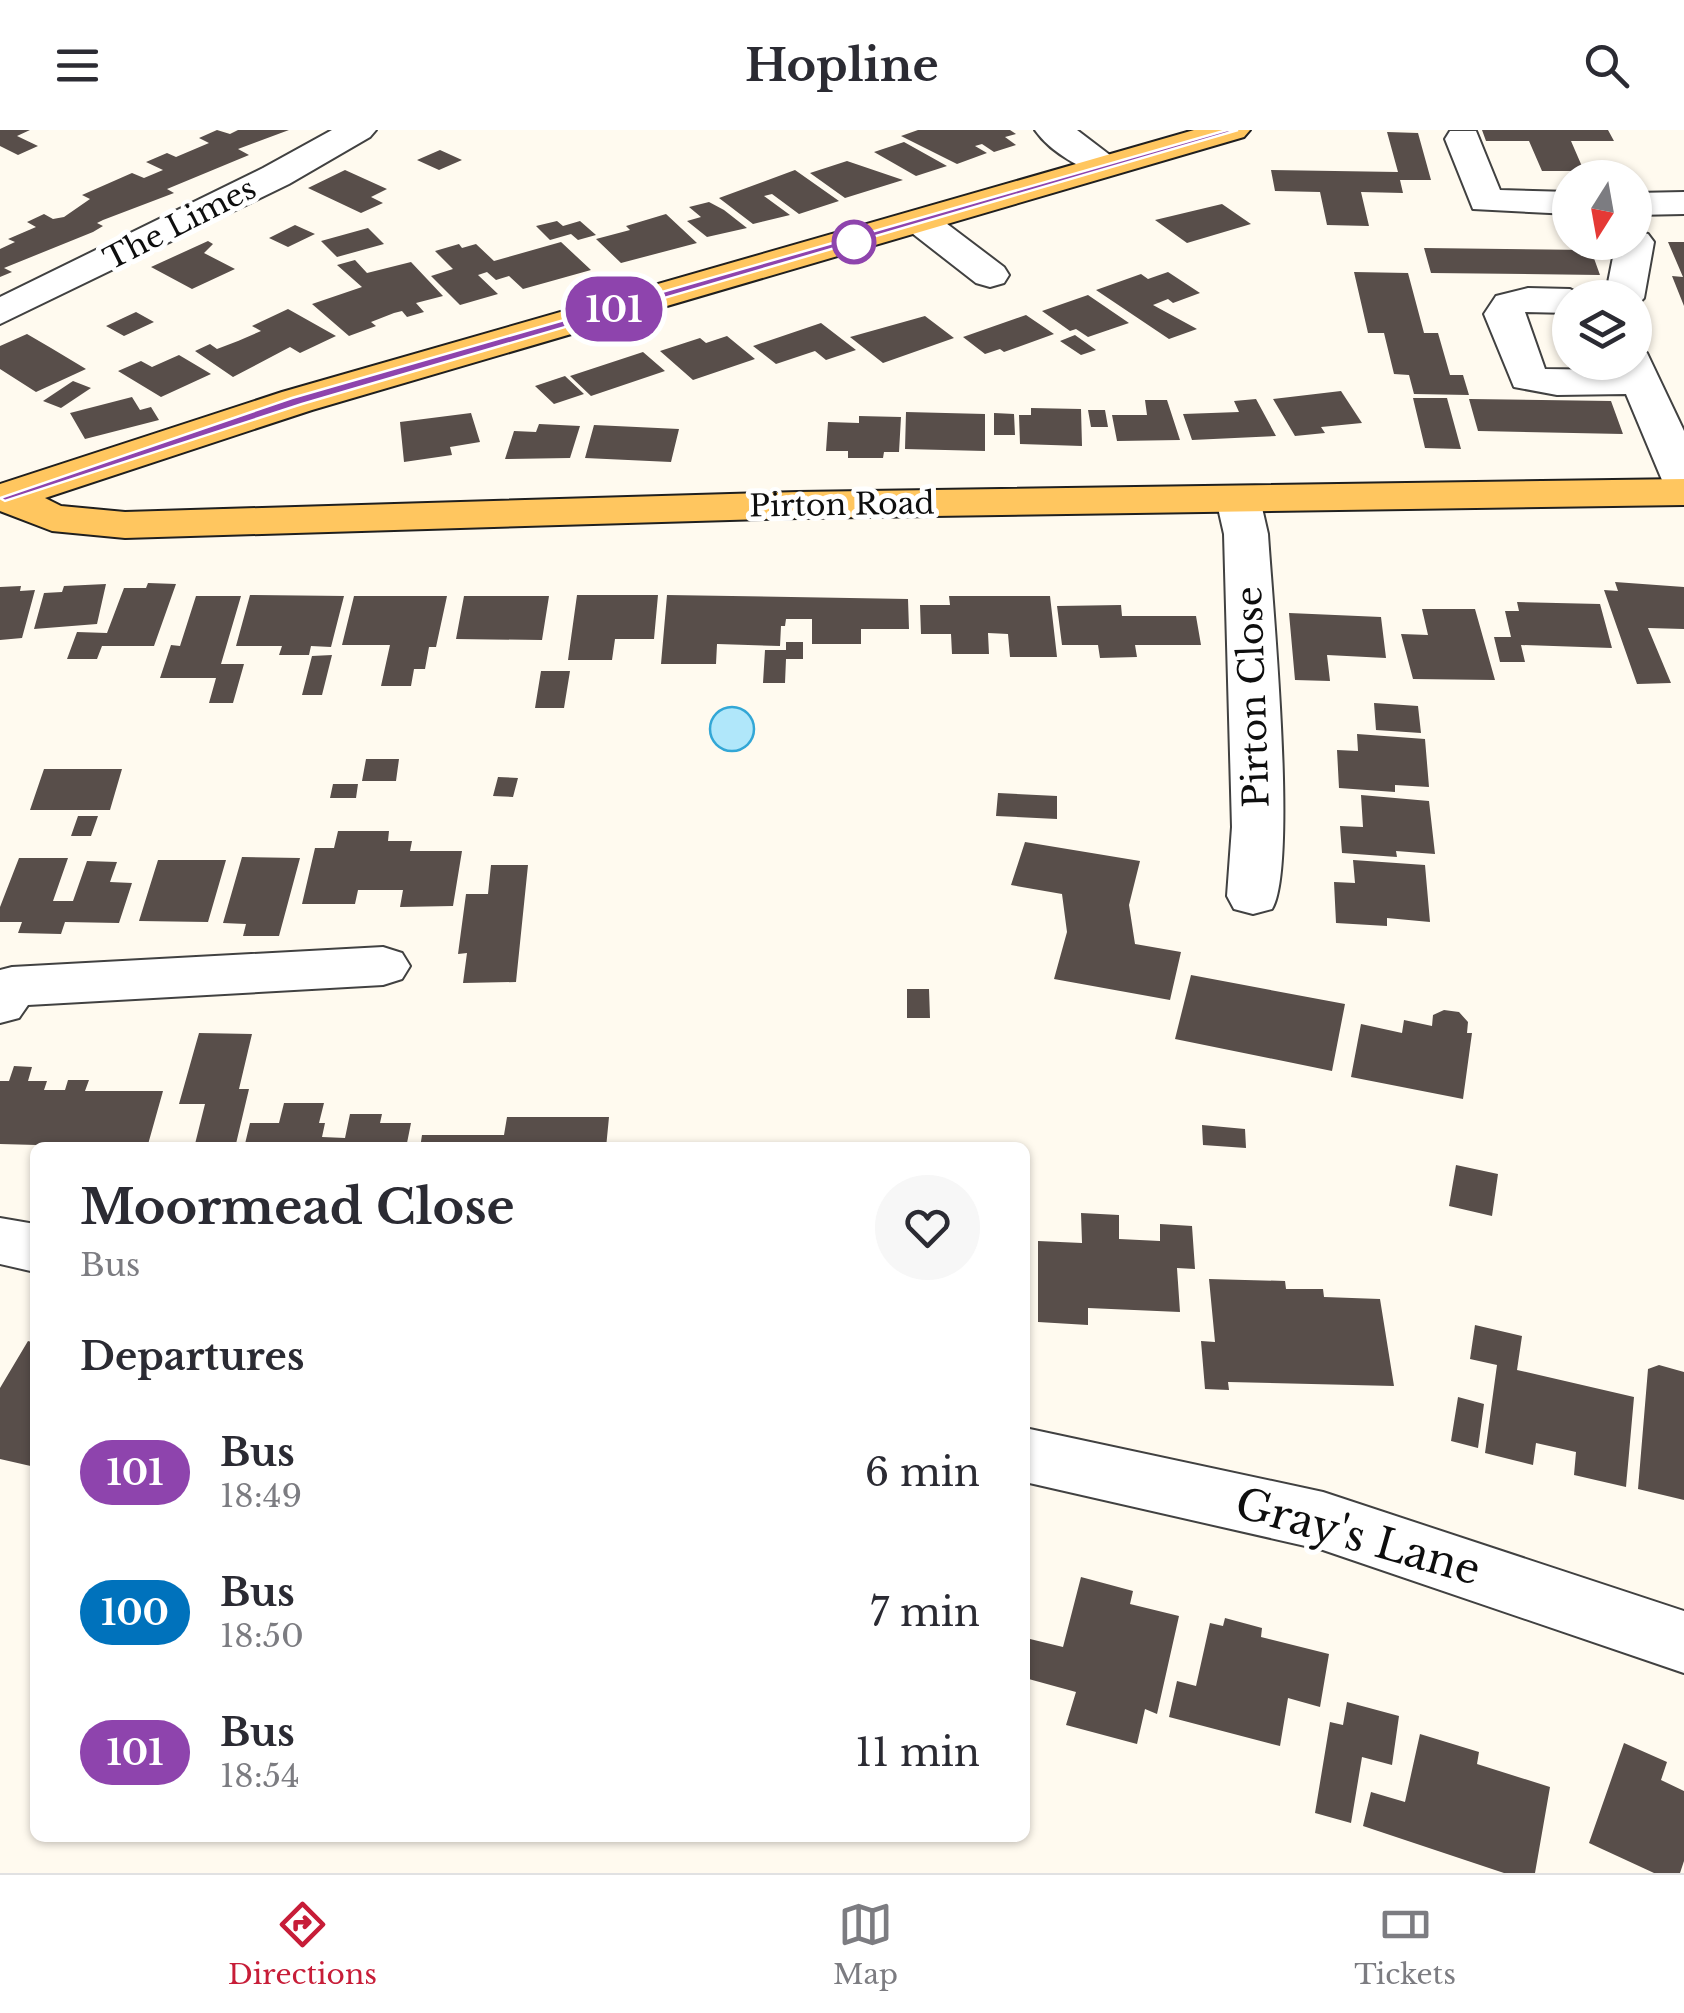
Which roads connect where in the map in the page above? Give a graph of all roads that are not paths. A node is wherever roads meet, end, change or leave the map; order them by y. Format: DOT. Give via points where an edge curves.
graph roads {
  1 [pos="358,130"];
  2 [pos="1053,130"];
  3 [pos="1232,130"];
  4 [pos="1463,139"];
  5 [pos="1105,165"];
  6 [pos="1682,186"];
  7 [pos="1652,197"];
  8 [pos="1552,203"];
  9 [pos="921,222"];
  10 [pos="990,276"];
  11 [pos="1552,301"];
  12 [pos="0,312"];
  13 [pos="1579,380"];
  14 [pos="1640,380"];
  15 [pos="1684,480"];
  16 [pos="1684,492"];
  17 [pos="2,494"];
  18 [pos="1238,498"];
  19 [pos="1253,896"];
  20 [pos="383,966"];
  21 [pos="0,1004"];
  22 [pos="0,1241"];
  23 [pos="30,1247"];
  24 [pos="1030,1456"];
  25 [pos="1684,1642"];
  1 -- 12 [label="street, The Limes"];
  2 -- 5 [label="street"];
  3 -- 5 [label="main road"];
  4 -- 8 [label="street" via="1486,202"];
  5 -- 9 [label="main road"];
  6 -- 7 [label="street"];
  9 -- 10 [label="street"];
  9 -- 17 [label="main road" via="297,401"];
  11 -- 13 [label="street" via="1510,304 1504,314 1528,378"];
  14 -- 15 [label="street"];
  16 -- 18 [label="main road, Pirton Road"];
  17 -- 18 [label="main road, Pirton Road" via="52,518 124,526"];
  18 -- 19 [label="street, Pirton Close" via="1246,534 1258,827"];
  20 -- 21 [label="street" via="12,986"];
  22 -- 23 [label="street"];
  24 -- 25 [label="street, Gray's Lane" via="1323,1521"];
}
